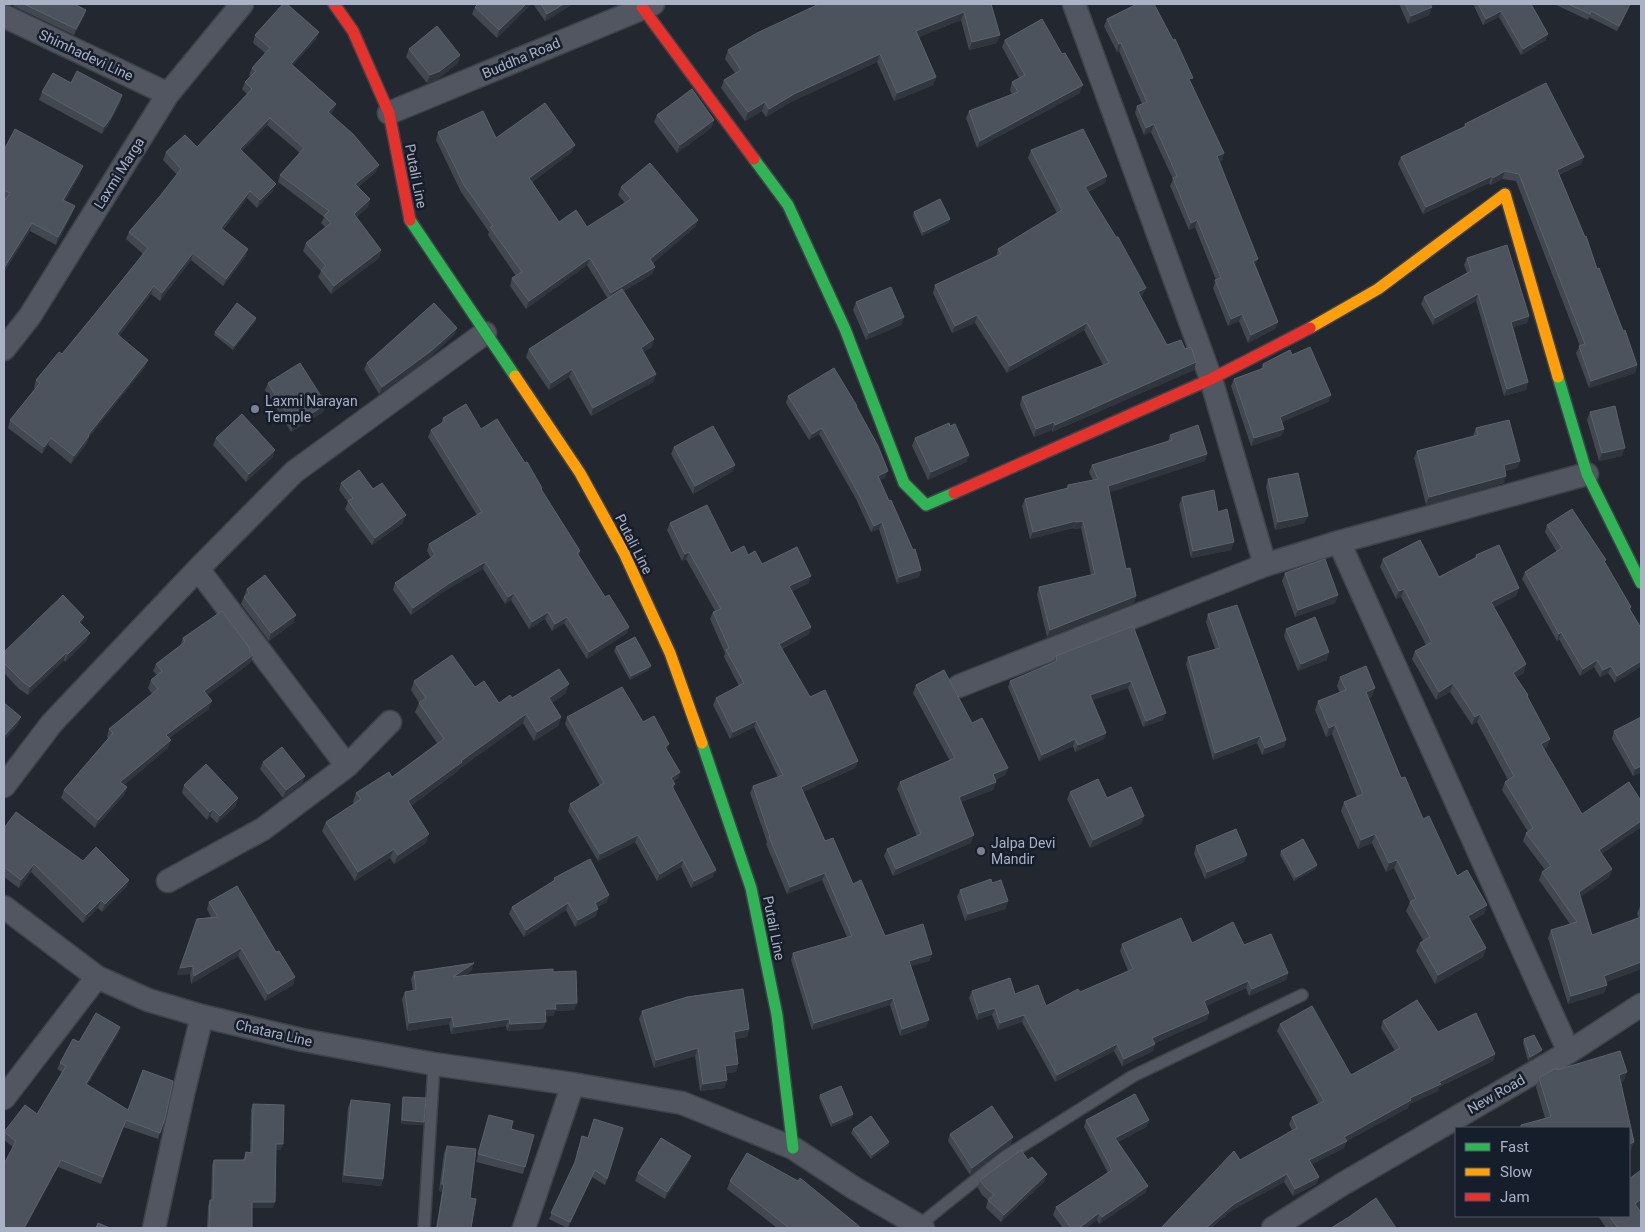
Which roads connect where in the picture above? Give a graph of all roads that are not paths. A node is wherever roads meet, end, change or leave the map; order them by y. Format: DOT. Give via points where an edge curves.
graph roads {
  1 [pos="242,4"];
  2 [pos="334,4"];
  3 [pos="1074,4"];
  4 [pos="647,5"];
  5 [pos="4,16"];
  6 [pos="168,94"];
  7 [pos="389,113"];
  8 [pos="485,333"];
  9 [pos="4,350"];
  10 [pos="1211,379"];
  11 [pos="1587,474"];
  12 [pos="1339,542"];
  13 [pos="1265,565"];
  14 [pos="198,569"];
  15 [pos="1641,582"];
  16 [pos="959,686"];
  17 [pos="390,722"];
  18 [pos="347,766"];
  19 [pos="4,786"];
  20 [pos="168,881"];
  21 [pos="4,907"];
  22 [pos="97,977"];
  23 [pos="1302,996"];
  24 [pos="1641,1005"];
  25 [pos="202,1016"];
  26 [pos="1569,1052"];
  27 [pos="434,1064"];
  28 [pos="573,1084"];
  29 [pos="4,1098"];
  30 [pos="793,1148"];
  31 [pos="921,1227"];
  32 [pos="154,1228"];
  33 [pos="424,1228"];
  34 [pos="524,1228"];
  35 [pos="1273,1228"];
  1 -- 6 [label="street, Laxmi Marga"];
  2 -- 7 [label="street, Putali Line" via="352,31"];
  3 -- 10 [label="street"];
  4 -- 7 [label="street, Buddha Road"];
  4 -- 10 [label="street" via="788,205 845,329 904,483 926,505"];
  5 -- 6 [label="street, Shimhadevi Line"];
  6 -- 9 [label="street, Laxmi Marga" via="30,316"];
  7 -- 8 [label="street, Putali Line" via="409,218"];
  8 -- 14 [label="street" via="294,472"];
  8 -- 30 [label="street, Putali Line" via="580,473 624,553 670,653 751,888 776,1015"];
  10 -- 11 [label="street" via="1378,289 1505,194"];
  10 -- 13 [label="street"];
  11 -- 12 [label="street"];
  11 -- 15 [label="street"];
  12 -- 13 [label="street"];
  12 -- 26 [label="street"];
  13 -- 16 [label="street"];
  14 -- 18 [label="street"];
  14 -- 19 [label="street" via="52,723"];
  17 -- 18 [label="street"];
  18 -- 20 [label="street" via="264,829"];
  21 -- 22 [label="street, Chatara Line"];
  22 -- 25 [label="street, Chatara Line" via="148,1000"];
  22 -- 29 [label="street"];
  23 -- 31 [label="lane" via="1133,1076 1004,1158"];
  24 -- 26 [label="street, New Road"];
  25 -- 27 [label="street, Chatara Line" via="302,1040"];
  25 -- 32 [label="street"];
  26 -- 35 [label="street, New Road"];
  27 -- 28 [label="street, Chatara Line"];
  27 -- 33 [label="lane"];
  28 -- 30 [label="street, Chatara Line" via="682,1103"];
  28 -- 34 [label="street"];
  30 -- 31 [label="street, Chatara Line"];
}
